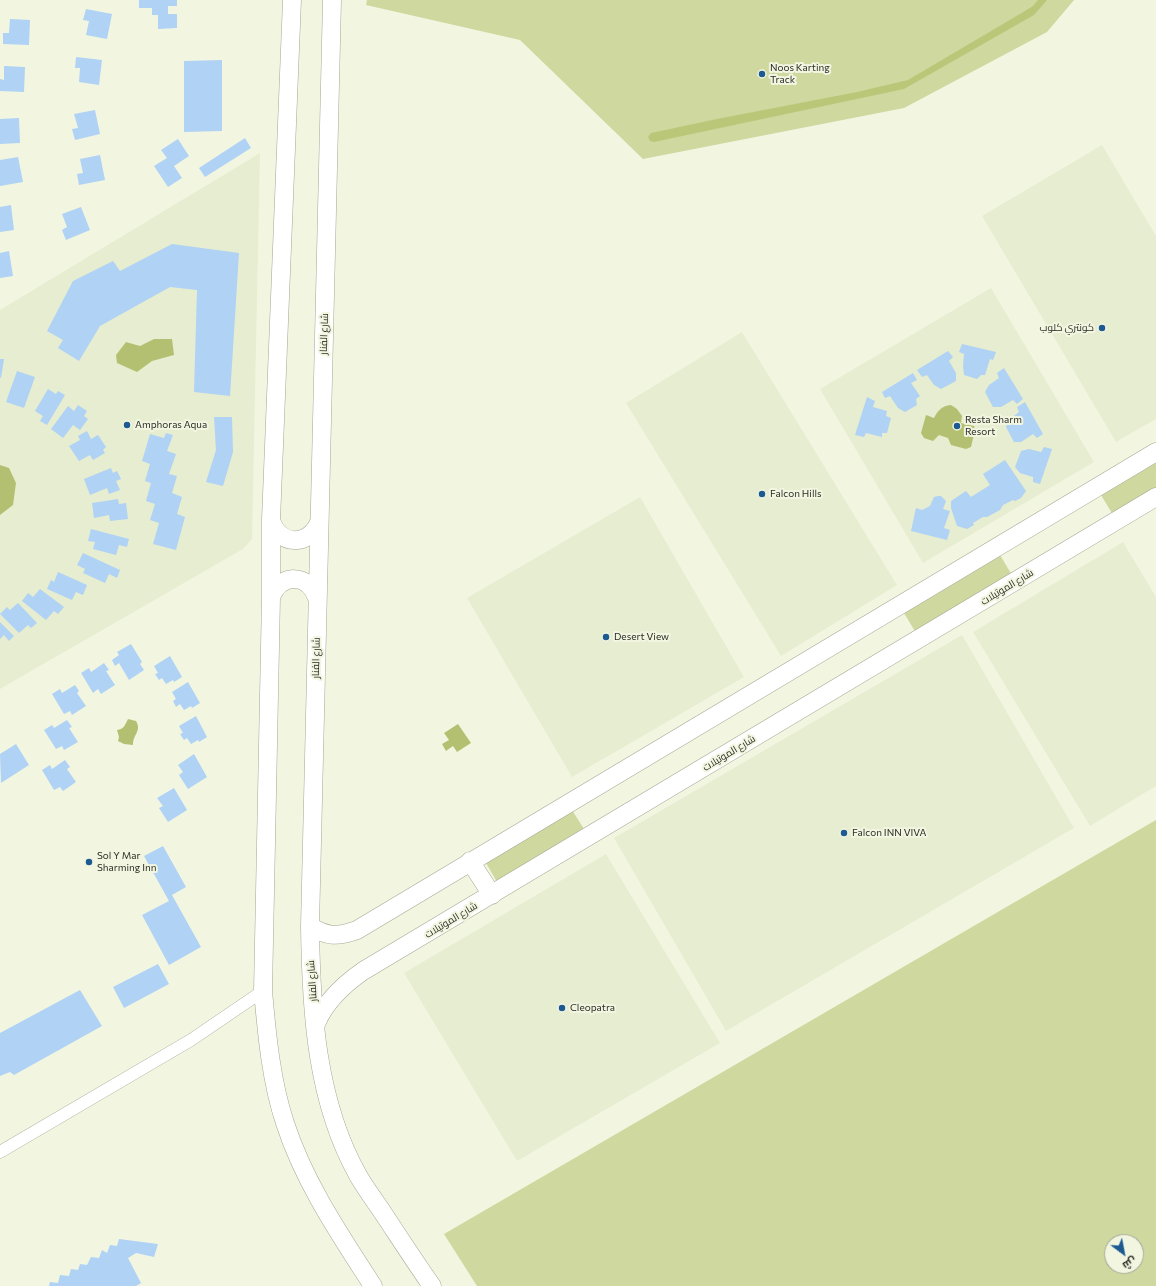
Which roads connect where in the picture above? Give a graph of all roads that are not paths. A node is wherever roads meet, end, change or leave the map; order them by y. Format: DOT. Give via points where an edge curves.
graph roads {
  1 [pos="292,0"];
  2 [pos="332,0"];
  3 [pos="1156,452"];
  4 [pos="1156,497"];
  5 [pos="271,520"];
  6 [pos="319,522"];
  7 [pos="271,597"];
  8 [pos="317,598"];
  9 [pos="470,861"];
  10 [pos="492,895"];
  11 [pos="310,926"];
  12 [pos="263,991"];
  13 [pos="316,1024"];
  14 [pos="0,1152"];
  15 [pos="373,1286"];
  16 [pos="432,1286"];
  1 -- 5 [label="main road"];
  2 -- 6 [label="main road, شارع الفنار"];
  3 -- 9 [label="main road"];
  4 -- 10 [label="main road, شارع الموتيلات"];
  5 -- 6 [label="main road" via="281,536 294,540 307,538"];
  5 -- 7 [label="main road"];
  6 -- 8 [label="main road, شارع الفنار"];
  7 -- 8 [label="main road" via="282,582 294,579 306,583"];
  7 -- 12 [label="main road"];
  8 -- 11 [label="main road, شارع الفنار"];
  9 -- 10 [label="main road"];
  9 -- 11 [label="main road" via="357,930 330,935 320,933"];
  10 -- 13 [label="main road, شارع الموتيلات" via="363,971 338,991 319,1015"];
  11 -- 13 [label="main road, شارع الفنار" via="310,976"];
  12 -- 14 [label="street" via="191,1040"];
  12 -- 15 [label="main road" via="274,1078 282,1115 292,1144 346,1245"];
  13 -- 16 [label="main road, شارع الفنار" via="322,1078 337,1129 359,1177"];
}
